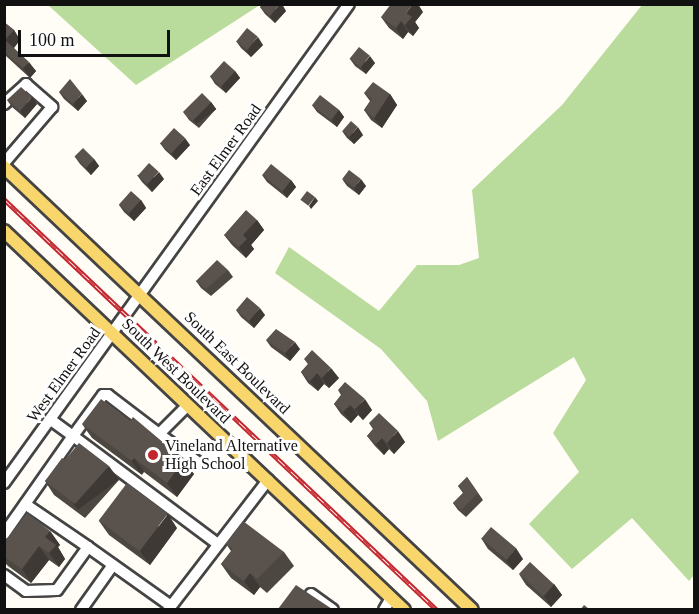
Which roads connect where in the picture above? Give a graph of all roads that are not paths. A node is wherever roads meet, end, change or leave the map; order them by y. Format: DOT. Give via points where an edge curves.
graph roads {
  1 [pos="349,4"];
  2 [pos="4,104"];
  3 [pos="4,165"];
  4 [pos="4,231"];
  5 [pos="141,295"];
  6 [pos="127,313"];
  7 [pos="113,334"];
  8 [pos="188,405"];
  9 [pos="51,420"];
  10 [pos="159,434"];
  11 [pos="73,436"];
  12 [pos="199,463"];
  13 [pos="267,480"];
  14 [pos="4,483"];
  15 [pos="26,504"];
  16 [pos="4,534"];
  17 [pos="218,544"];
  18 [pos="88,547"];
  19 [pos="113,565"];
  20 [pos="4,575"];
  21 [pos="311,594"];
  22 [pos="391,598"];
  23 [pos="170,608"];
  24 [pos="81,609"];
  25 [pos="333,609"];
  26 [pos="384,609"];
  27 [pos="404,609"];
  28 [pos="472,609"];
  1 -- 5 [label="street, East Elmer Road"];
  2 -- 3 [label="street" via="26,84 52,107"];
  3 -- 5 [label="main road, South East Boulevard"];
  4 -- 7 [label="main road, South West Boulevard"];
  5 -- 6 [label="street, East Elmer Road"];
  5 -- 28 [label="main road, South East Boulevard"];
  6 -- 7 [label="street, West Elmer Road"];
  7 -- 8 [label="main road, South West Boulevard"];
  7 -- 9 [label="street, West Elmer Road"];
  8 -- 10 [label="street"];
  8 -- 13 [label="main road, South West Boulevard"];
  9 -- 11 [label="street"];
  9 -- 14 [label="street, West Elmer Road"];
  10 -- 11 [label="street" via="108,395 101,398"];
  10 -- 12 [label="street"];
  11 -- 15 [label="street"];
  11 -- 17 [label="street"];
  13 -- 17 [label="street"];
  13 -- 22 [label="main road, South West Boulevard"];
  15 -- 16 [label="street"];
  15 -- 18 [label="street"];
  17 -- 23 [label="street"];
  18 -- 19 [label="street"];
  18 -- 20 [label="street" via="57,590 26,591"];
  19 -- 23 [label="street"];
  19 -- 24 [label="street"];
  21 -- 25 [label="street"];
  22 -- 26 [label="street"];
  22 -- 27 [label="main road, South West Boulevard"];
}
